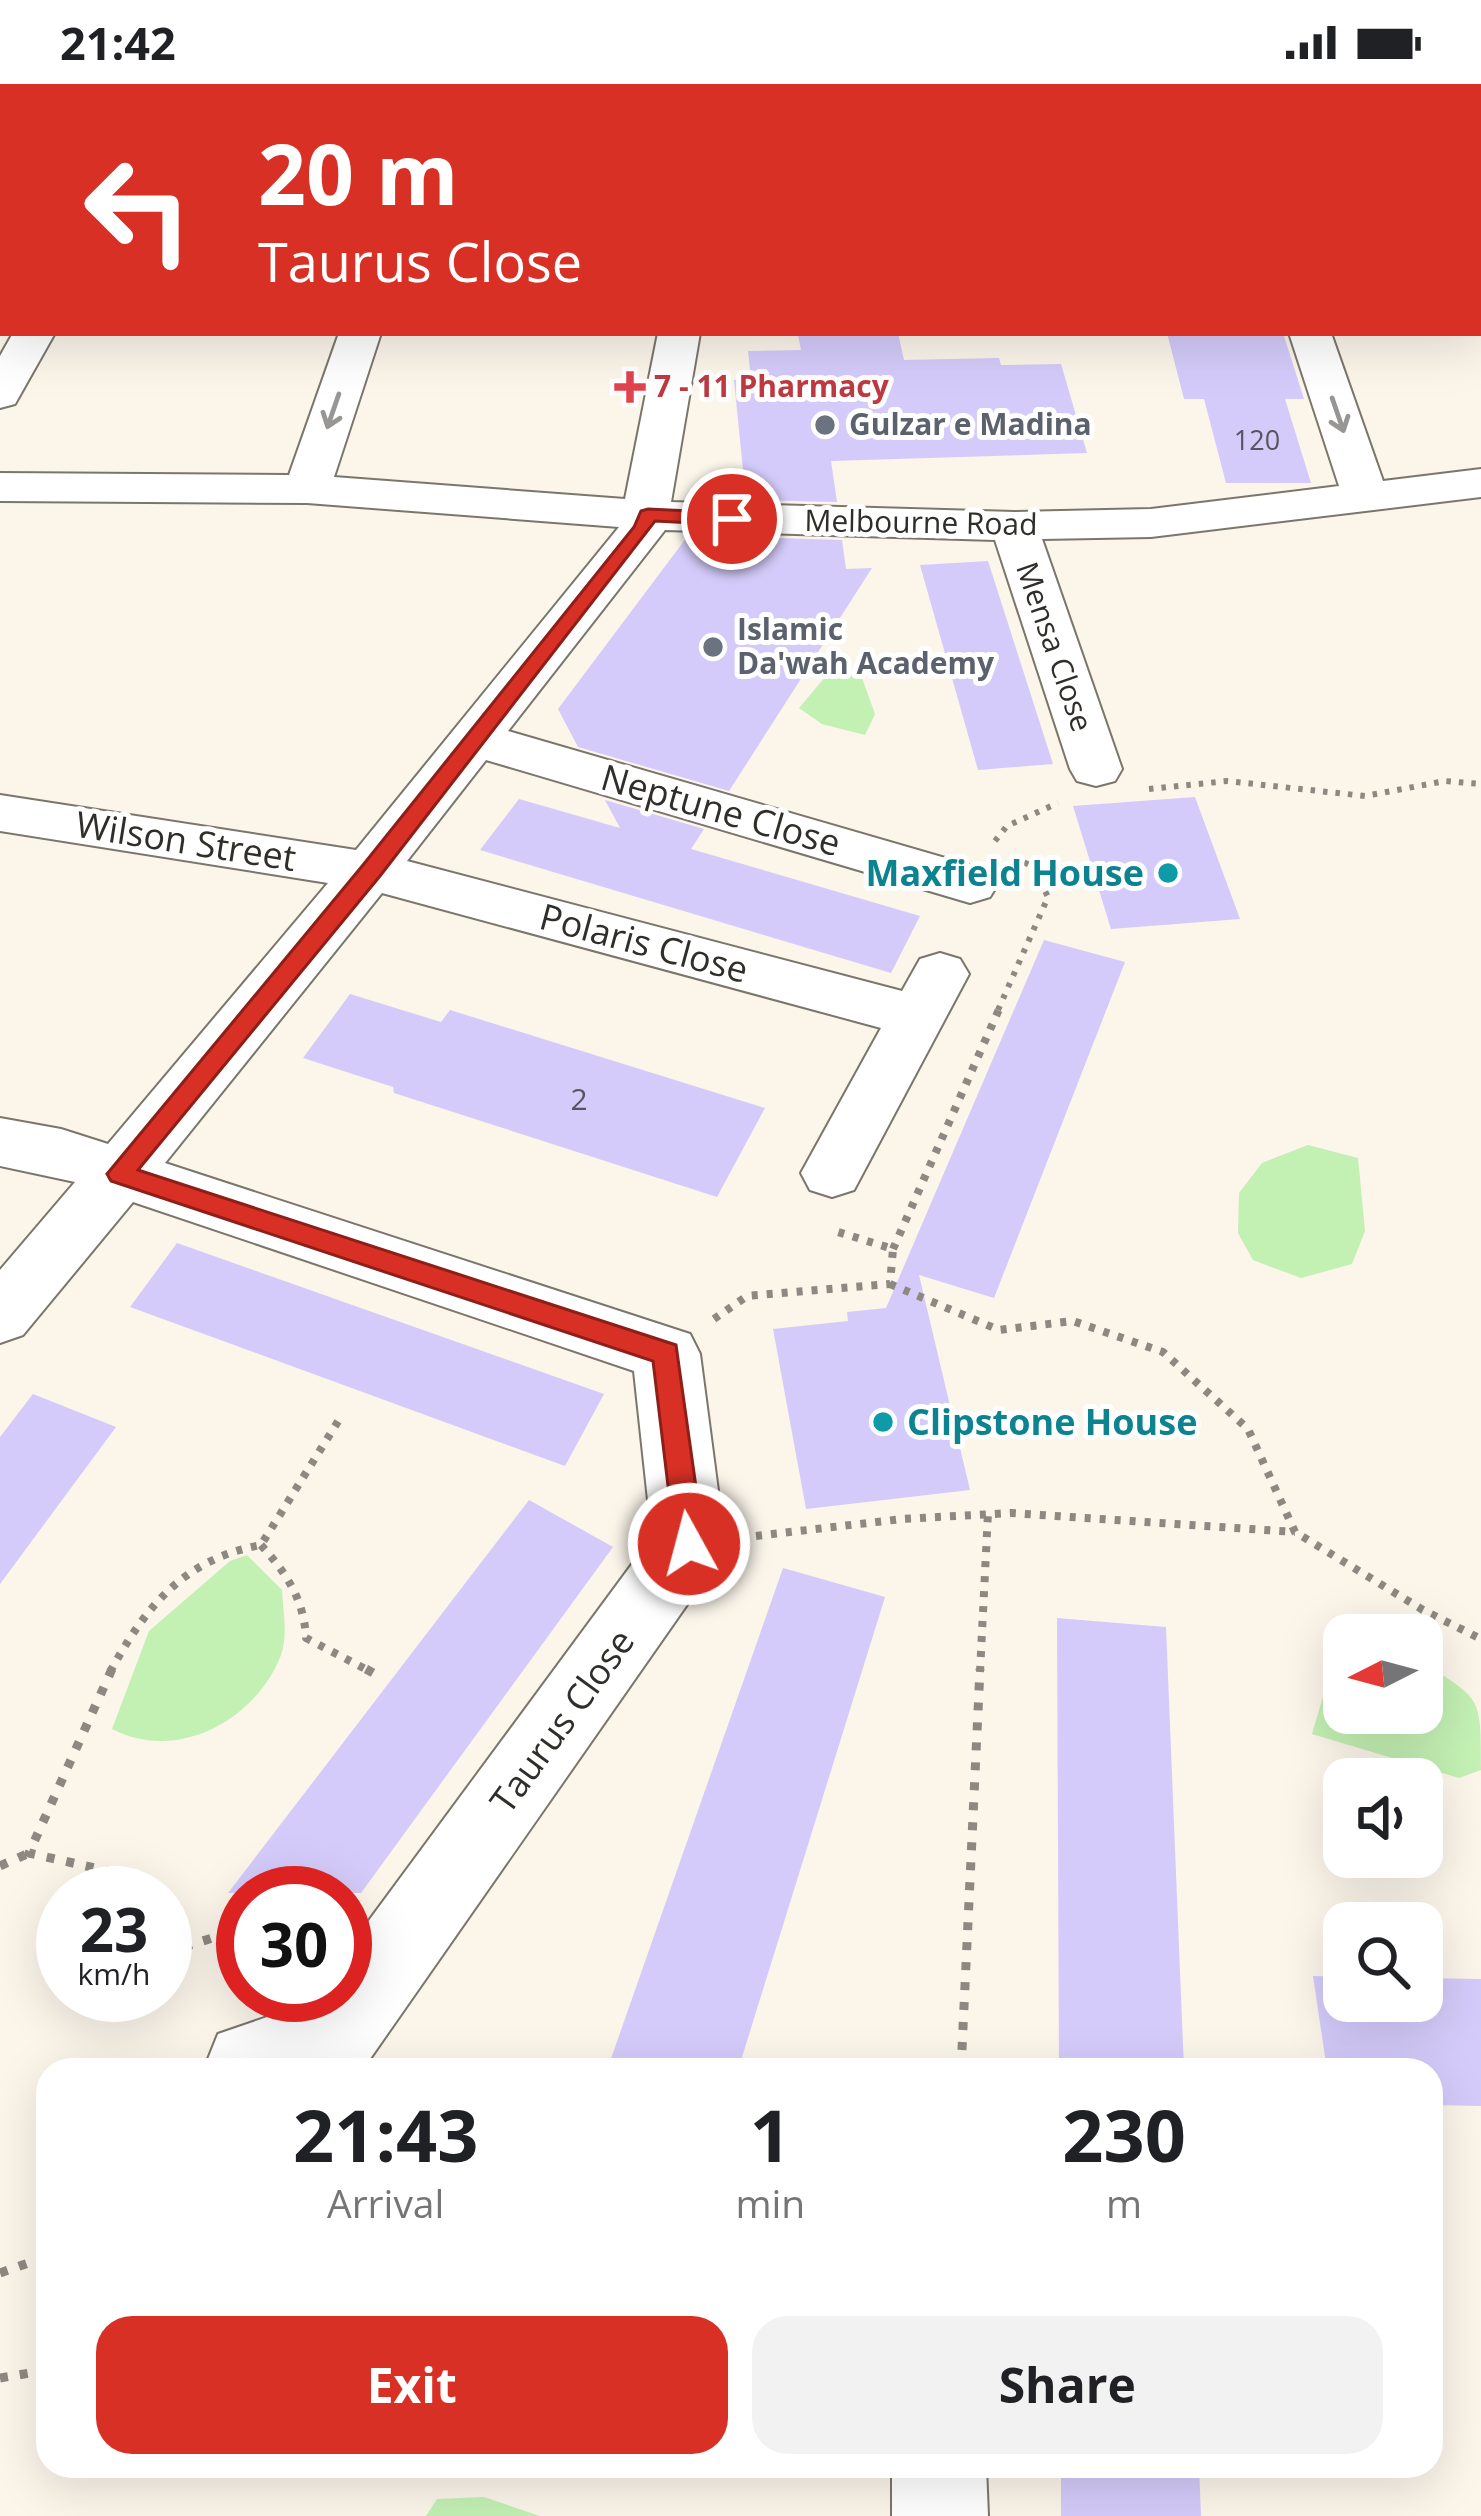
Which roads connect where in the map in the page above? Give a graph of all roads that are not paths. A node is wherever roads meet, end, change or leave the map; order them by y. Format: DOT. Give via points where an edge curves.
graph roads {
  1 [pos="32,336"];
  2 [pos="359,336"];
  3 [pos="678,336"];
  4 [pos="1311,336"];
  5 [pos="0,395"];
  6 [pos="1481,483"];
  7 [pos="0,487"];
  8 [pos="307,489"];
  9 [pos="1366,497"];
  10 [pos="648,515"];
  11 [pos="1014,526"];
  12 [pos="472,738"];
  13 [pos="1096,769"];
  14 [pos="0,813"];
  15 [pos="990,870"];
  16 [pos="371,871"];
  17 [pos="0,1142"];
  18 [pos="832,1173"];
  19 [pos="120,1174"];
  20 [pos="0,1316"];
  21 [pos="267,2058"];
  22 [pos="939,2478"];
  23 [pos="940,2516"];
  1 -- 5 [label="street"];
  2 -- 8 [label="street, one-way"];
  3 -- 10 [label="street"];
  4 -- 9 [label="street, one-way"];
  6 -- 9 [label="street, Melbourne Road"];
  7 -- 8 [label="street, Melbourne Road"];
  8 -- 10 [label="street, Melbourne Road"];
  9 -- 11 [label="street, Melbourne Road" via="1151,524"];
  10 -- 11 [label="street, Melbourne Road"];
  10 -- 12 [label="street"];
  11 -- 13 [label="street, Mensa Close"];
  12 -- 15 [label="street, Neptune Close"];
  12 -- 16 [label="street"];
  14 -- 16 [label="street, Wilson Street"];
  16 -- 18 [label="street, Polaris Close" via="928,995"];
  16 -- 19 [label="street"];
  17 -- 19 [label="street"];
  19 -- 20 [label="street"];
  19 -- 21 [label="street, Taurus Close" via="666,1354 689,1544 335,2036"];
  22 -- 23 [label="street"];
}
